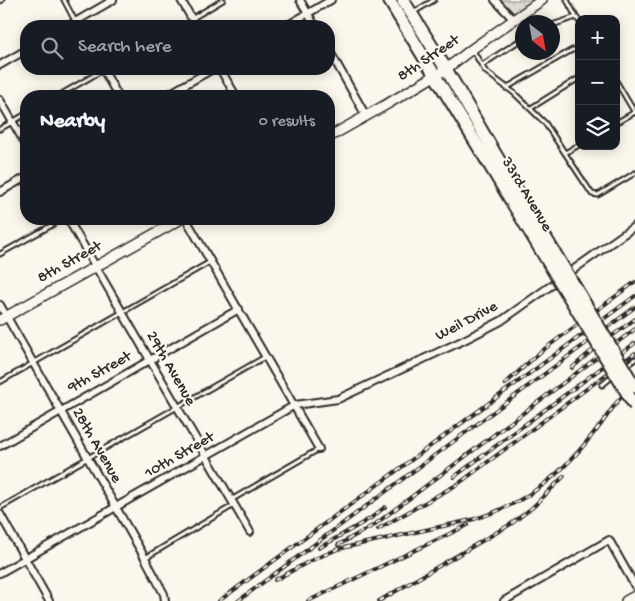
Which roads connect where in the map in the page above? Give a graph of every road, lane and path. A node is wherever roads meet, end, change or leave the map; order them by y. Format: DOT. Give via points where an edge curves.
graph roads {
  1 [pos="64,0"];
  2 [pos="113,0"];
  3 [pos="181,0"];
  4 [pos="223,0"];
  5 [pos="300,0"];
  6 [pos="331,0"];
  7 [pos="389,0"];
  8 [pos="403,0"];
  9 [pos="434,0"];
  10 [pos="495,0"];
  11 [pos="542,0"];
  12 [pos="567,0"];
  13 [pos="308,14"];
  14 [pos="411,14"];
  15 [pos="575,15"];
  16 [pos="575,17"];
  17 [pos="192,18"];
  18 [pos="75,20"];
  19 [pos="83,20"];
  20 [pos="297,20"];
  21 [pos="312,20"];
  22 [pos="514,20"];
  23 [pos="560,22"];
  24 [pos="515,44"];
  25 [pos="472,49"];
  26 [pos="575,50"];
  27 [pos="20,53"];
  28 [pos="335,61"];
  29 [pos="0,65"];
  30 [pos="482,65"];
  31 [pos="446,69"];
  32 [pos="93,75"];
  33 [pos="106,75"];
  34 [pos="202,75"];
  35 [pos="224,75"];
  36 [pos="434,76"];
  37 [pos="575,80"];
  38 [pos="506,88"];
  39 [pos="620,88"];
  40 [pos="68,90"];
  41 [pos="115,90"];
  42 [pos="176,90"];
  43 [pos="232,90"];
  44 [pos="0,100"];
  45 [pos="531,108"];
  46 [pos="635,113"];
  47 [pos="366,116"];
  48 [pos="20,118"];
  49 [pos="620,121"];
  50 [pos="13,122"];
  51 [pos="0,129"];
  52 [pos="335,133"];
  53 [pos="20,134"];
  54 [pos="575,147"];
  55 [pos="488,153"];
  56 [pos="564,153"];
  57 [pos="635,174"];
  58 [pos="20,180"];
  59 [pos="0,192"];
  60 [pos="52,225"];
  61 [pos="72,225"];
  62 [pos="170,225"];
  63 [pos="190,225"];
  64 [pos="635,226"];
  65 [pos="0,254"];
  66 [pos="211,261"];
  67 [pos="96,267"];
  68 [pos="0,305"];
  69 [pos="239,309"];
  70 [pos="122,312"];
  71 [pos="3,318"];
  72 [pos="266,356"];
  73 [pos="635,359"];
  74 [pos="150,361"];
  75 [pos="33,363"];
  76 [pos="0,382"];
  77 [pos="602,385"];
  78 [pos="635,387"];
  79 [pos="295,406"];
  80 [pos="635,406"];
  81 [pos="176,407"];
  82 [pos="60,411"];
  83 [pos="0,446"];
  84 [pos="319,449"];
  85 [pos="206,457"];
  86 [pos="87,458"];
  87 [pos="232,503"];
  88 [pos="0,508"];
  89 [pos="116,508"];
  90 [pos="0,514"];
  91 [pos="250,532"];
  92 [pos="144,558"];
  93 [pos="25,559"];
  94 [pos="0,573"];
  95 [pos="635,586"];
  96 [pos="518,593"];
  97 [pos="635,596"];
  98 [pos="49,601"];
  99 [pos="165,601"];
  100 [pos="504,601"];
  101 [pos="524,601"];
  102 [pos="626,601"];
  1 -- 18 [label="lane"];
  2 -- 19 [label="street"];
  3 -- 17 [label="street"];
  4 -- 17 [label="lane"];
  5 -- 13 [label="street"];
  6 -- 13 [label="street"];
  7 -- 36 [label="highway, 33rd Avenue"];
  8 -- 14 [label="highway, 33rd Avenue"];
  9 -- 14 [label="lane"];
  10 -- 22 [label="street"];
  11 -- 22 [label="main road, 8th Street"];
  12 -- 15 [label="lane"];
  13 -- 20 [label="street"];
  13 -- 21 [label="street"];
  14 -- 31 [label="highway, 33rd Avenue"];
  16 -- 23 [label="lane"];
  22 -- 25 [label="main road, 8th Street"];
  24 -- 30 [label="lane"];
  25 -- 30 [label="lane"];
  25 -- 31 [label="main road, 8th Street"];
  26 -- 38 [label="lane"];
  27 -- 29 [label="street"];
  28 -- 47 [label="street"];
  30 -- 38 [label="lane"];
  31 -- 36 [label="main road, 8th Street"];
  31 -- 55 [label="highway, 33rd Avenue"];
  32 -- 40 [label="lane"];
  33 -- 41 [label="street"];
  34 -- 42 [label="street"];
  35 -- 43 [label="street"];
  36 -- 47 [label="main road, 8th Street"];
  36 -- 55 [label="highway, 33rd Avenue"];
  37 -- 45 [label="lane"];
  38 -- 45 [label="lane"];
  39 -- 46 [label="lane"];
  44 -- 50 [label="street"];
  45 -- 56 [label="lane"];
  46 -- 49 [label="lane"];
  47 -- 52 [label="main road, 8th Street"];
  48 -- 50 [label="lane"];
  50 -- 51 [label="lane"];
  50 -- 53 [label="street"];
  54 -- 56 [label="lane"];
  55 -- 78 [label="highway, 33rd Avenue, bridge"];
  55 -- 80 [label="highway, 33rd Avenue, bridge"];
  56 -- 57 [label="lane" via="592,194 598,195"];
  58 -- 59 [label="street"];
  60 -- 65 [label="lane"];
  61 -- 67 [label="street, 29th Avenue"];
  62 -- 67 [label="main road, 8th Street"];
  63 -- 66 [label="street"];
  64 -- 79 [label="street, Weil Drive" via="507,316 462,342 338,399"];
  66 -- 69 [label="street"];
  66 -- 70 [label="lane"];
  67 -- 70 [label="street, 29th Avenue"];
  67 -- 71 [label="main road, 8th Street"];
  68 -- 71 [label="street, 28th Avenue"];
  69 -- 72 [label="street"];
  69 -- 74 [label="street, 9th Street"];
  70 -- 74 [label="street, 29th Avenue"];
  70 -- 75 [label="lane"];
  71 -- 75 [label="street, 28th Avenue"];
  72 -- 79 [label="street"];
  72 -- 81 [label="lane"];
  73 -- 77 [label="lane"];
  74 -- 81 [label="street, 29th Avenue"];
  74 -- 82 [label="street, 9th Street"];
  75 -- 76 [label="lane"];
  75 -- 82 [label="street, 28th Avenue"];
  79 -- 84 [label="street"];
  79 -- 85 [label="street, 10th Street"];
  81 -- 85 [label="street, 29th Avenue"];
  81 -- 86 [label="lane"];
  82 -- 83 [label="street, 9th Street"];
  82 -- 86 [label="street, 28th Avenue"];
  84 -- 87 [label="lane"];
  85 -- 87 [label="street, 29th Avenue"];
  85 -- 89 [label="street, 10th Street"];
  86 -- 88 [label="lane"];
  86 -- 89 [label="street, 28th Avenue"];
  87 -- 91 [label="street, 29th Avenue"];
  87 -- 92 [label="lane"];
  89 -- 92 [label="street, 28th Avenue"];
  89 -- 93 [label="street, 10th Street"];
  90 -- 93 [label="street"];
  92 -- 99 [label="street, 28th Avenue"];
  93 -- 94 [label="street, 10th Street"];
  93 -- 98 [label="street"];
  95 -- 96 [label="street" via="608,540"];
  96 -- 100 [label="street"];
  96 -- 101 [label="street"];
  97 -- 102 [label="main road"];
}
